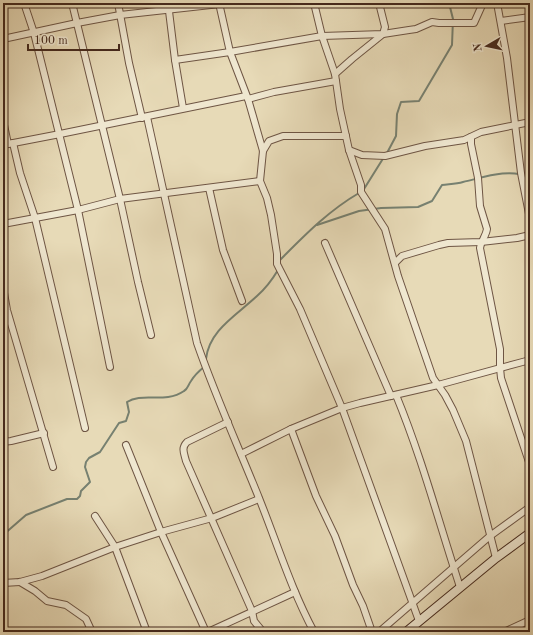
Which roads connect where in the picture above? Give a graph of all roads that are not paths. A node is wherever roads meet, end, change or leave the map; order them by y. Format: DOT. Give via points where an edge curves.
graph roads {
  1 [pos="24,3"];
  2 [pos="72,3"];
  3 [pos="118,3"];
  4 [pos="229,3"];
  5 [pos="314,3"];
  6 [pos="379,3"];
  7 [pos="483,3"];
  8 [pos="497,3"];
  9 [pos="219,4"];
  10 [pos="168,6"];
  11 [pos="120,15"];
  12 [pos="530,17"];
  13 [pos="501,21"];
  14 [pos="77,23"];
  15 [pos="34,33"];
  16 [pos="383,34"];
  17 [pos="322,36"];
  18 [pos="3,40"];
  19 [pos="230,52"];
  20 [pos="174,60"];
  21 [pos="336,78"];
  22 [pos="247,98"];
  23 [pos="183,108"];
  24 [pos="145,117"];
  25 [pos="3,120"];
  26 [pos="530,122"];
  27 [pos="102,125"];
  28 [pos="516,125"];
  29 [pos="60,134"];
  30 [pos="346,136"];
  31 [pos="471,137"];
  32 [pos="8,144"];
  33 [pos="349,150"];
  34 [pos="263,151"];
  35 [pos="260,181"];
  36 [pos="209,188"];
  37 [pos="165,193"];
  38 [pos="120,199"];
  39 [pos="78,210"];
  40 [pos="35,218"];
  41 [pos="530,219"];
  42 [pos="3,224"];
  43 [pos="530,235"];
  44 [pos="481,242"];
  45 [pos="325,243"];
  46 [pos="395,263"];
  47 [pos="3,287"];
  48 [pos="242,301"];
  49 [pos="151,335"];
  50 [pos="530,360"];
  51 [pos="110,367"];
  52 [pos="500,368"];
  53 [pos="438,385"];
  54 [pos="394,396"];
  55 [pos="342,408"];
  56 [pos="228,422"];
  57 [pos="85,428"];
  58 [pos="291,429"];
  59 [pos="44,433"];
  60 [pos="3,442"];
  61 [pos="126,445"];
  62 [pos="241,454"];
  63 [pos="530,465"];
  64 [pos="53,467"];
  65 [pos="259,499"];
  66 [pos="530,507"];
  67 [pos="95,516"];
  68 [pos="212,518"];
  69 [pos="161,532"];
  70 [pos="530,533"];
  71 [pos="490,536"];
  72 [pos="115,547"];
  73 [pos="496,558"];
  74 [pos="453,567"];
  75 [pos="20,582"];
  76 [pos="3,583"];
  77 [pos="460,587"];
  78 [pos="295,592"];
  79 [pos="412,602"];
  80 [pos="252,611"];
  81 [pos="530,620"];
  82 [pos="419,621"];
  83 [pos="92,632"];
  84 [pos="147,632"];
  85 [pos="207,632"];
  86 [pos="263,632"];
  87 [pos="314,632"];
  88 [pos="372,632"];
  89 [pos="379,632"];
  90 [pos="406,632"];
  91 [pos="504,632"];
  1 -- 15 [label="street"];
  2 -- 14 [label="street"];
  3 -- 11 [label="street"];
  4 -- 9 [label="street"];
  5 -- 17 [label="street"];
  6 -- 16 [label="street" via="385,27"];
  7 -- 16 [label="street" via="474,23 432,22 416,29"];
  8 -- 13 [label="street"];
  9 -- 10 [label="street"];
  9 -- 19 [label="street"];
  10 -- 11 [label="street"];
  10 -- 20 [label="street"];
  11 -- 14 [label="street"];
  11 -- 24 [label="street" via="129,63"];
  12 -- 13 [label="street"];
  13 -- 28 [label="street"];
  14 -- 15 [label="street"];
  14 -- 27 [label="street"];
  15 -- 18 [label="street"];
  15 -- 29 [label="street"];
  16 -- 17 [label="street"];
  16 -- 21 [label="street" via="352,59"];
  17 -- 19 [label="street"];
  17 -- 21 [label="street"];
  19 -- 20 [label="street"];
  19 -- 22 [label="street"];
  20 -- 23 [label="street"];
  21 -- 22 [label="street"];
  21 -- 30 [label="street"];
  22 -- 23 [label="street"];
  22 -- 34 [label="street"];
  23 -- 24 [label="street"];
  24 -- 27 [label="street"];
  24 -- 37 [label="street"];
  25 -- 32 [label="street"];
  26 -- 28 [label="street"];
  27 -- 29 [label="street"];
  27 -- 38 [label="street"];
  28 -- 31 [label="street" via="481,132"];
  28 -- 41 [label="street" via="521,173"];
  29 -- 32 [label="street"];
  29 -- 39 [label="street"];
  30 -- 33 [label="street"];
  30 -- 34 [label="street" via="283,136 269,141"];
  31 -- 33 [label="street" via="385,156 362,155"];
  31 -- 44 [label="street" via="480,206 486,229"];
  32 -- 40 [label="street"];
  33 -- 46 [label="street" via="361,192 385,229"];
  34 -- 35 [label="street"];
  35 -- 36 [label="street"];
  35 -- 55 [label="street" via="271,215 277,264 300,309"];
  36 -- 37 [label="street"];
  36 -- 48 [label="street" via="223,250"];
  37 -- 38 [label="street"];
  37 -- 56 [label="street" via="197,343"];
  38 -- 39 [label="street"];
  38 -- 49 [label="street"];
  39 -- 40 [label="street"];
  39 -- 51 [label="street"];
  40 -- 42 [label="street"];
  40 -- 57 [label="street"];
  43 -- 44 [label="street"];
  44 -- 46 [label="street" via="439,245 402,256"];
  44 -- 52 [label="street" via="480,253 500,349"];
  45 -- 54 [label="street"];
  46 -- 53 [label="street" via="428,365"];
  47 -- 59 [label="street" via="7,310"];
  50 -- 52 [label="street"];
  52 -- 53 [label="street"];
  52 -- 63 [label="street"];
  53 -- 54 [label="street"];
  53 -- 71 [label="street" via="453,410 466,441"];
  54 -- 55 [label="street"];
  54 -- 74 [label="street" via="408,423"];
  55 -- 58 [label="street"];
  55 -- 79 [label="street"];
  56 -- 62 [label="street"];
  56 -- 68 [label="street" via="183,446 186,460"];
  58 -- 62 [label="street"];
  58 -- 88 [label="street" via="316,496 364,606"];
  59 -- 60 [label="street"];
  59 -- 64 [label="street"];
  61 -- 69 [label="street"];
  62 -- 65 [label="street"];
  65 -- 68 [label="street"];
  65 -- 78 [label="street"];
  66 -- 71 [label="street"];
  67 -- 72 [label="street"];
  68 -- 69 [label="street"];
  68 -- 80 [label="street"];
  69 -- 72 [label="street"];
  69 -- 85 [label="street"];
  70 -- 73 [label="main road"];
  71 -- 73 [label="street"];
  71 -- 74 [label="street"];
  72 -- 75 [label="street"];
  72 -- 84 [label="street"];
  73 -- 77 [label="main road"];
  74 -- 77 [label="street"];
  74 -- 79 [label="street"];
  75 -- 76 [label="street"];
  75 -- 83 [label="street" via="47,601 66,605 86,619"];
  77 -- 82 [label="main road"];
  78 -- 80 [label="street"];
  78 -- 87 [label="street"];
  79 -- 82 [label="street"];
  79 -- 89 [label="street"];
  80 -- 85 [label="street"];
  80 -- 86 [label="street" via="254,621"];
  81 -- 91 [label="street"];
  82 -- 90 [label="main road"];
}
